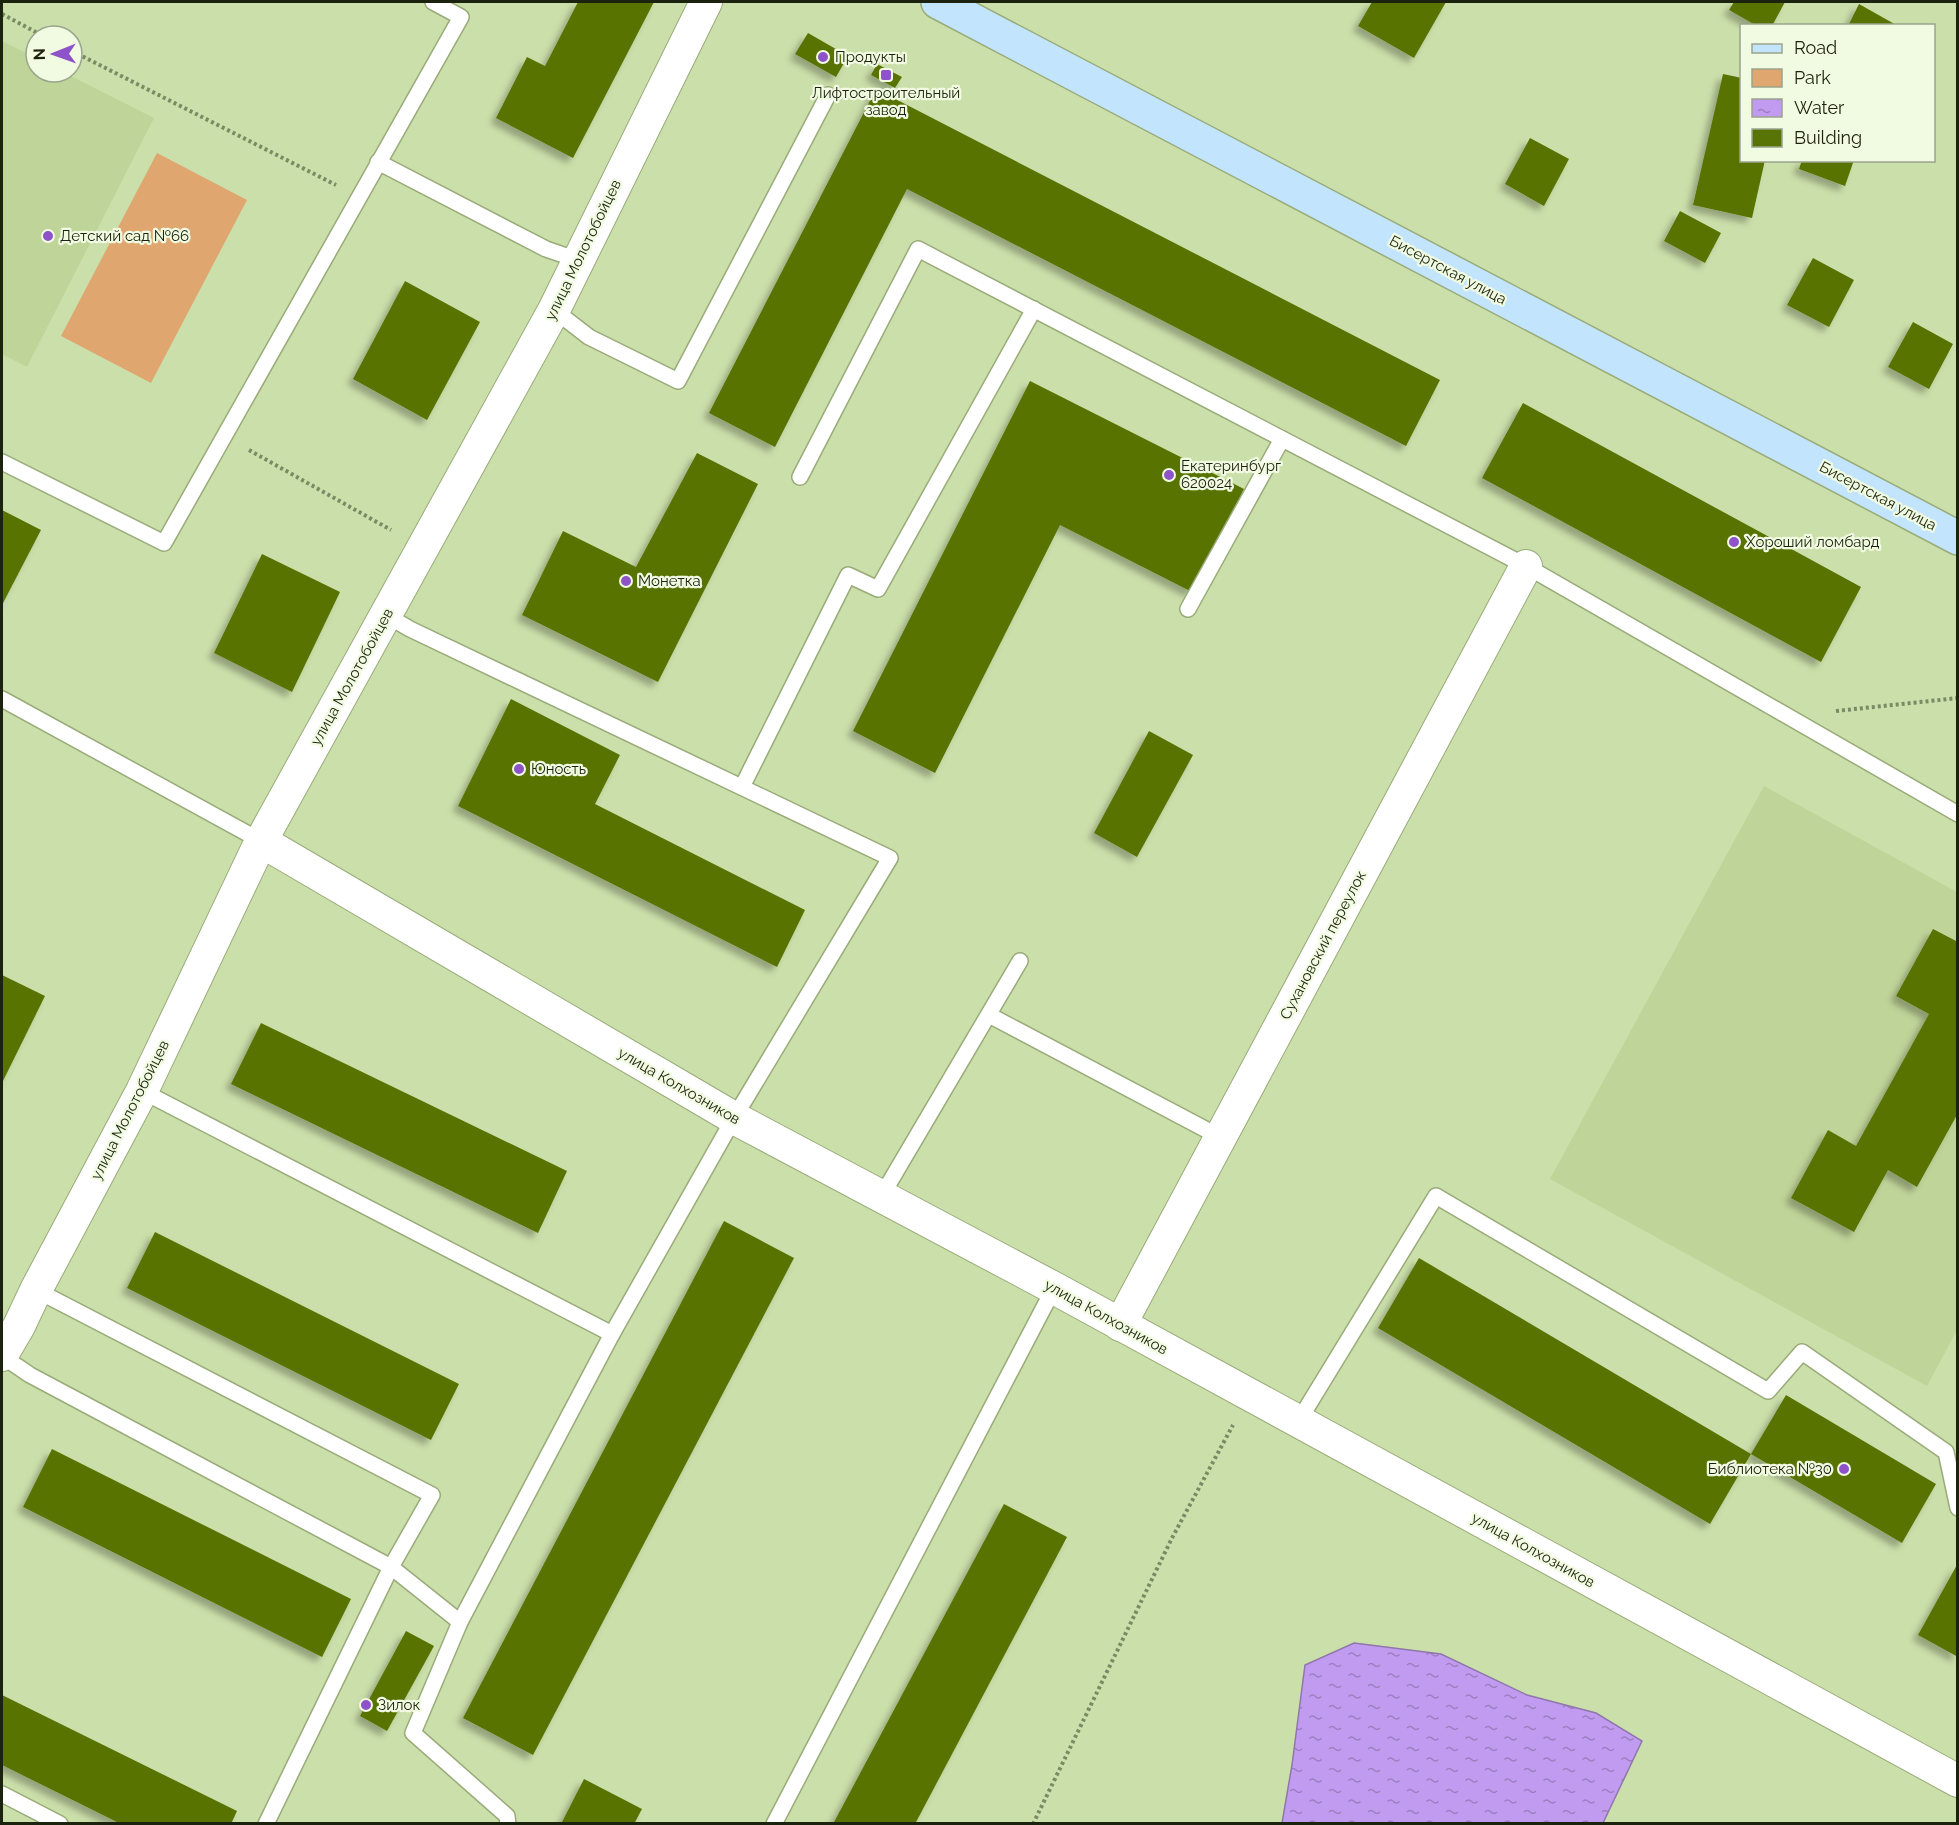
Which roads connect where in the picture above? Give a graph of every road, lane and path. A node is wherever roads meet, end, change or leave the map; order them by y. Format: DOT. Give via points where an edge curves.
graph roads {
  1 [pos="433,2"];
  2 [pos="706,2"];
  3 [pos="938,2"];
  4 [pos="2,14"];
  5 [pos="24,26"];
  6 [pos="84,57"];
  7 [pos="828,95"];
  8 [pos="378,162"];
  9 [pos="359,197"];
  10 [pos="578,260"];
  11 [pos="1034,309"];
  12 [pos="554,310"];
  13 [pos="225,436"];
  14 [pos="1282,438"];
  15 [pos="2,462"];
  16 [pos="800,477"];
  17 [pos="1958,538"];
  18 [pos="424,547"];
  19 [pos="1526,566"];
  20 [pos="1188,609"];
  21 [pos="386,615"];
  22 [pos="1958,698"];
  23 [pos="2,699"];
  24 [pos="1787,716"];
  25 [pos="742,787"];
  26 [pos="1958,814"];
  27 [pos="261,841"];
  28 [pos="1020,961"];
  29 [pos="989,1015"];
  30 [pos="142,1091"];
  31 [pos="734,1118"];
  32 [pos="1220,1137"];
  33 [pos="881,1197"];
  34 [pos="1054,1288"];
  35 [pos="36,1290"];
  36 [pos="10,1322"];
  37 [pos="1120,1325"];
  38 [pos="612,1334"];
  39 [pos="2,1355"];
  40 [pos="1249,1395"];
  41 [pos="1298,1422"];
  42 [pos="1958,1508"];
  43 [pos="391,1567"];
  44 [pos="460,1622"];
  45 [pos="1958,1781"];
  46 [pos="2,1794"];
  47 [pos="60,1824"];
  48 [pos="266,1824"];
  49 [pos="508,1824"];
  50 [pos="774,1824"];
  51 [pos="1034,1824"];
  1 -- 8 [label="lane" via="460,16"];
  2 -- 10 [label="street, улица Молотобойцев"];
  3 -- 17 [label="main road, Бисертская улица"];
  4 -- 5 [label="path"];
  6 -- 9 [label="path"];
  7 -- 12 [label="lane" via="678,381 589,337"];
  8 -- 9 [label="lane"];
  8 -- 10 [label="lane" via="546,249"];
  9 -- 13 [label="lane"];
  10 -- 12 [label="street, улица Молотобойцев"];
  11 -- 14 [label="lane"];
  11 -- 16 [label="lane" via="918,249"];
  11 -- 25 [label="lane" via="878,589 848,575"];
  12 -- 18 [label="street, улица Молотобойцев"];
  13 -- 15 [label="lane" via="164,543"];
  13 -- 18 [label="path"];
  14 -- 19 [label="lane"];
  14 -- 20 [label="lane"];
  18 -- 21 [label="street, улица Молотобойцев"];
  19 -- 24 [label="lane"];
  19 -- 32 [label="street, Сухановский переулок"];
  21 -- 25 [label="lane"];
  21 -- 27 [label="street, улица Молотобойцев"];
  22 -- 24 [label="path"];
  23 -- 27 [label="lane"];
  24 -- 26 [label="lane"];
  25 -- 31 [label="lane" via="890,858"];
  27 -- 30 [label="street, улица Молотобойцев"];
  27 -- 31 [label="street, улица Колхозников"];
  28 -- 29 [label="lane"];
  29 -- 32 [label="lane"];
  29 -- 33 [label="lane"];
  30 -- 35 [label="street, улица Молотобойцев"];
  30 -- 38 [label="lane"];
  31 -- 33 [label="street, улица Колхозников"];
  31 -- 38 [label="lane"];
  32 -- 37 [label="street, Сухановский переулок"];
  33 -- 34 [label="street, улица Колхозников"];
  34 -- 37 [label="street, улица Колхозников"];
  34 -- 50 [label="lane"];
  35 -- 36 [label="street, улица Молотобойцев"];
  35 -- 43 [label="lane" via="432,1495"];
  36 -- 39 [label="street, улица Молотобойцев"];
  37 -- 40 [label="street, улица Колхозников"];
  38 -- 44 [label="lane"];
  39 -- 43 [label="lane" via="30,1375"];
  40 -- 41 [label="street, улица Колхозников"];
  40 -- 51 [label="path" via="1172,1538"];
  41 -- 42 [label="lane" via="1436,1196 1768,1391 1802,1352 1946,1452"];
  41 -- 45 [label="street, улица Колхозников"];
  43 -- 44 [label="lane"];
  43 -- 48 [label="lane"];
  44 -- 49 [label="lane" via="414,1733 507,1816"];
  46 -- 47 [label="lane"];
}
